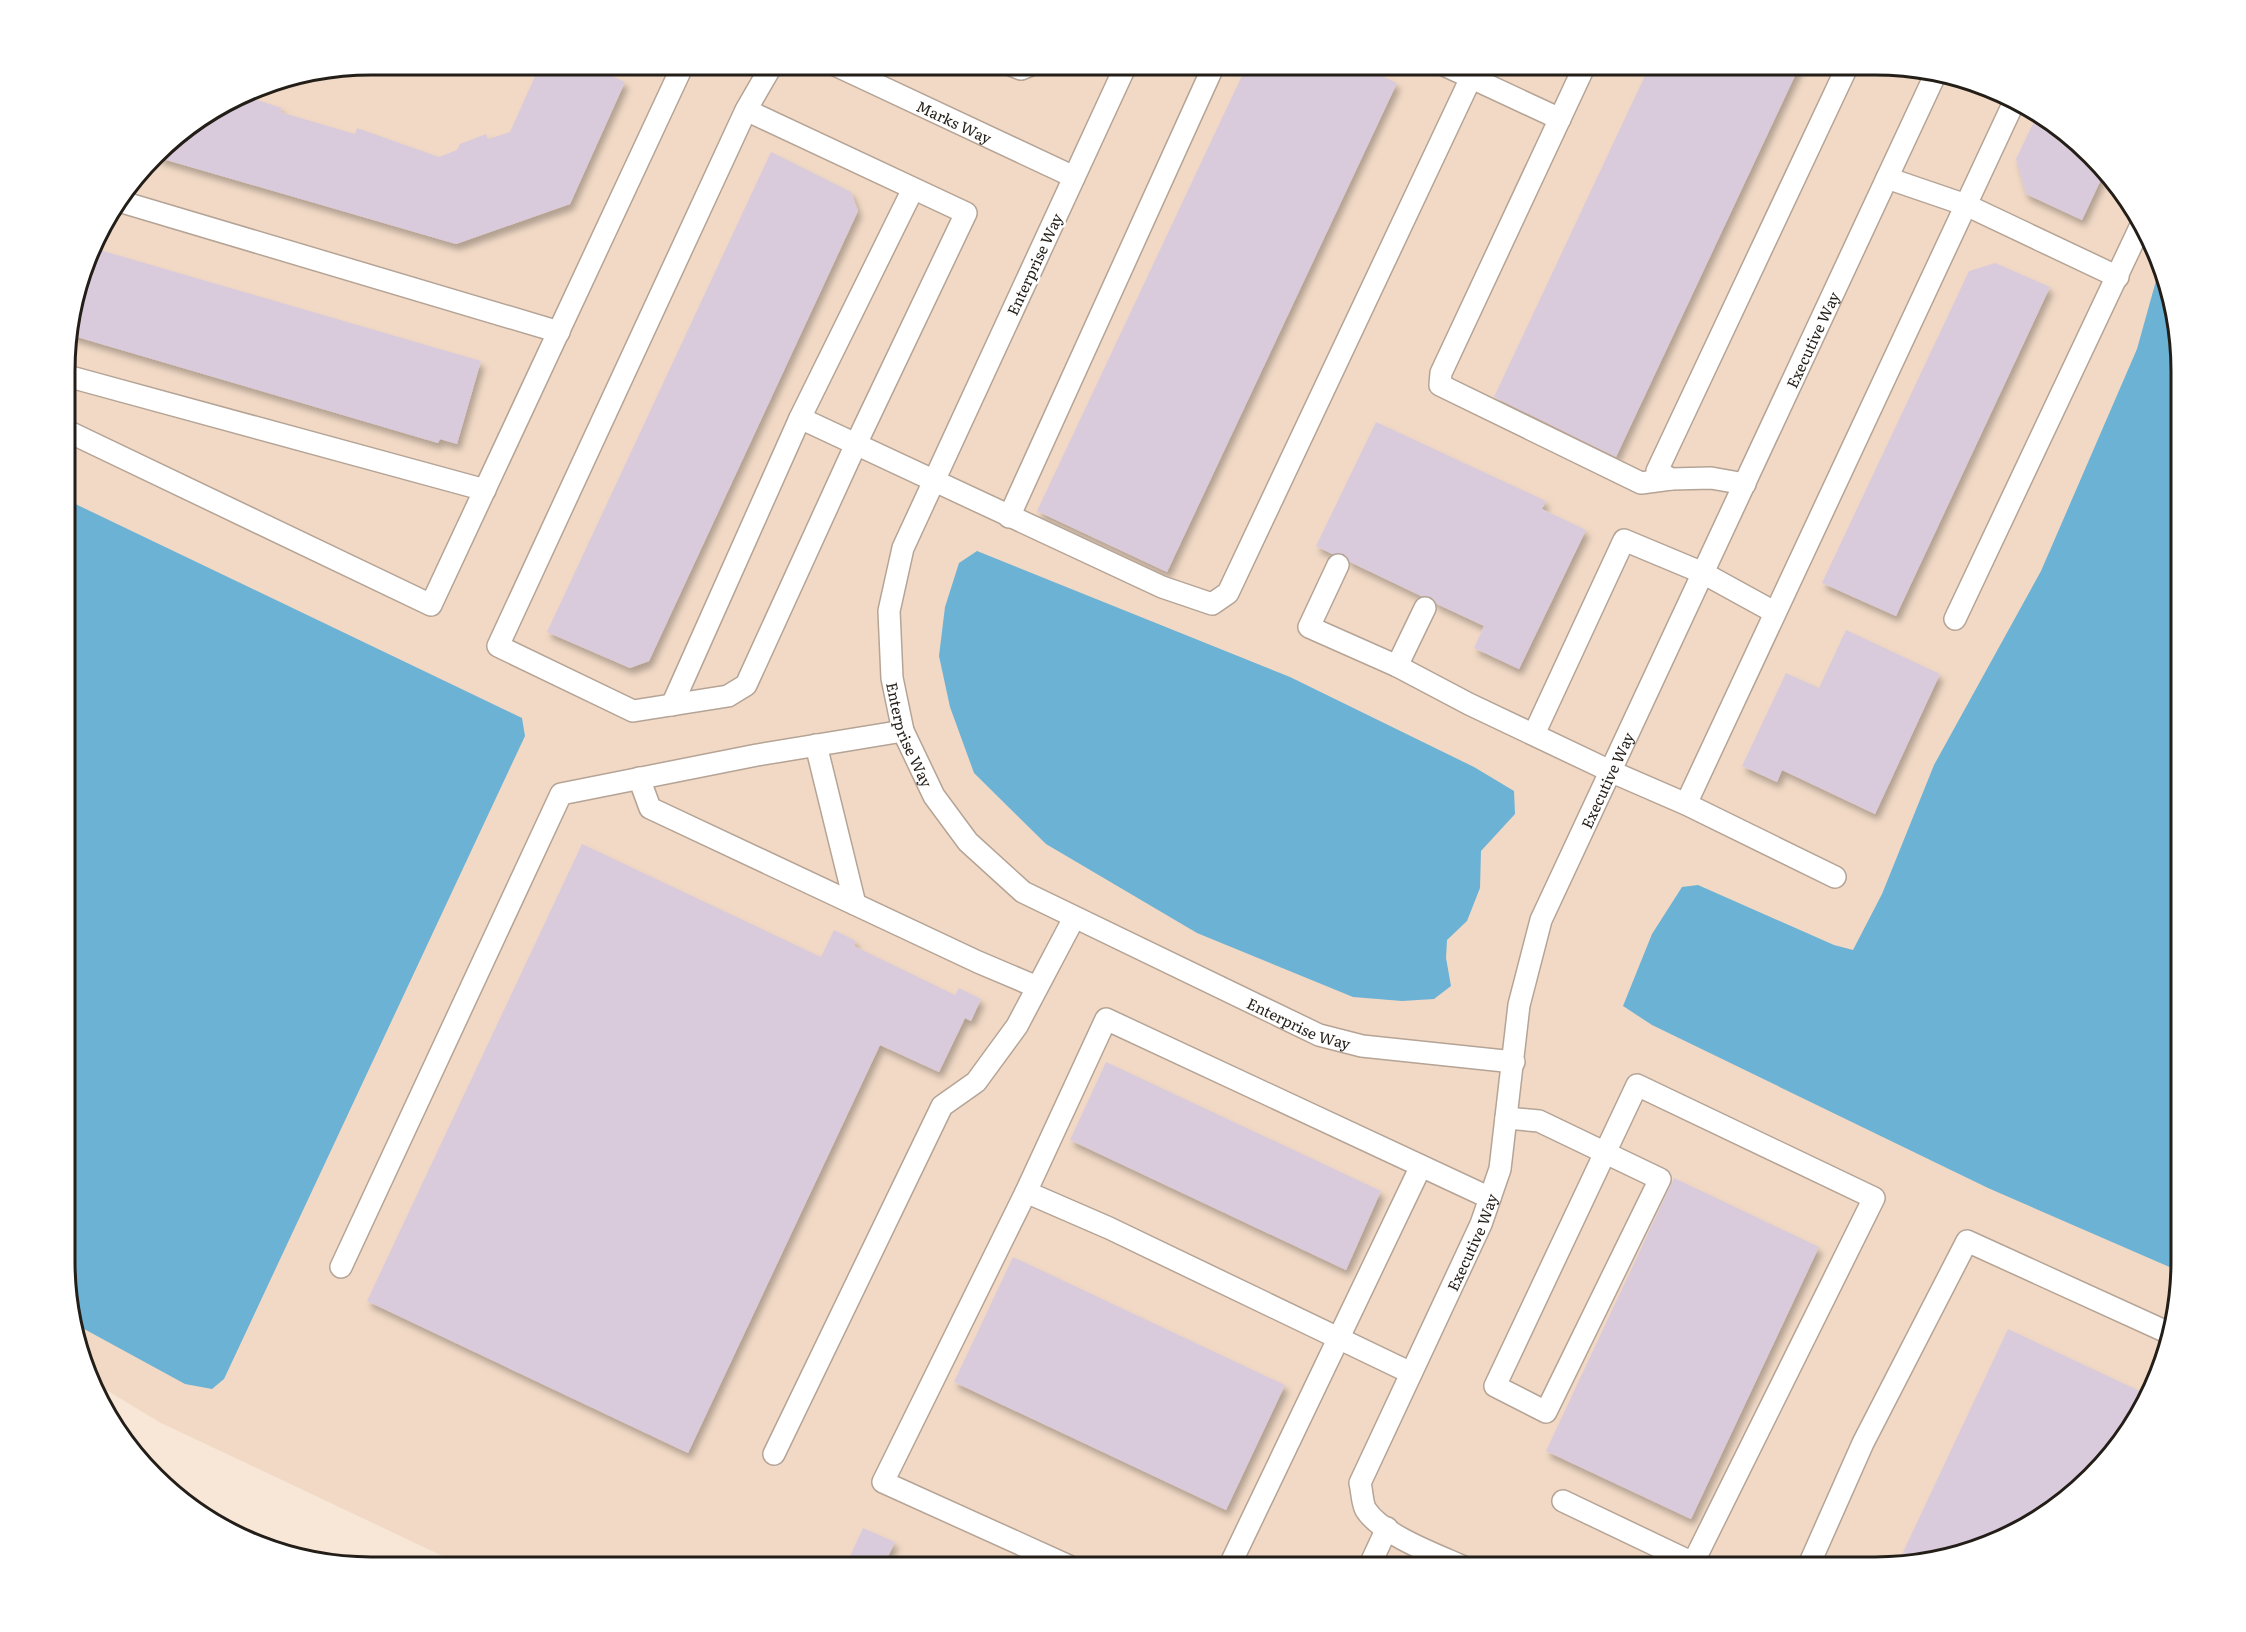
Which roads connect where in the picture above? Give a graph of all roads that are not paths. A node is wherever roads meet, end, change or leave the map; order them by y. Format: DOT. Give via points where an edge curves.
graph roads {
  1 [pos="678,75"];
  2 [pos="766,75"];
  3 [pos="856,75"];
  4 [pos="1121,75"];
  5 [pos="1209,75"];
  6 [pos="1472,75"];
  7 [pos="1481,75"];
  8 [pos="1580,75"];
  9 [pos="1843,75"];
  10 [pos="1933,81"];
  11 [pos="2011,109"];
  12 [pos="746,110"];
  13 [pos="1560,119"];
  14 [pos="1074,177"];
  15 [pos="1887,178"];
  16 [pos="913,189"];
  17 [pos="127,204"];
  18 [pos="1966,205"];
  19 [pos="2137,234"];
  20 [pos="2118,276"];
  21 [pos="559,332"];
  22 [pos="75,378"];
  23 [pos="800,418"];
  24 [pos="75,435"];
  25 [pos="856,444"];
  26 [pos="1671,479"];
  27 [pos="933,480"];
  28 [pos="1744,484"];
  29 [pos="485,490"];
  30 [pos="1009,517"];
  31 [pos="1338,565"];
  32 [pos="1703,573"];
  33 [pos="1425,608"];
  34 [pos="1774,612"];
  35 [pos="1955,619"];
  36 [pos="1397,666"];
  37 [pos="672,705"];
  38 [pos="903,731"];
  39 [pos="1534,734"];
  40 [pos="816,745"];
  41 [pos="1610,771"];
  42 [pos="639,778"];
  43 [pos="1686,804"];
  44 [pos="1836,877"];
  45 [pos="855,904"];
  46 [pos="1074,918"];
  47 [pos="1037,987"];
  48 [pos="1514,1062"];
  49 [pos="1506,1118"];
  50 [pos="1606,1153"];
  51 [pos="1420,1166"];
  52 [pos="1026,1192"];
  53 [pos="1490,1198"];
  54 [pos="341,1267"];
  55 [pos="2162,1330"];
  56 [pos="1339,1339"];
  57 [pos="1411,1373"];
  58 [pos="774,1454"];
  59 [pos="1563,1501"];
  60 [pos="1387,1528"];
  61 [pos="1049,1557"];
  62 [pos="1234,1557"];
  63 [pos="1374,1557"];
  64 [pos="1442,1557"];
  65 [pos="1676,1557"];
  66 [pos="1696,1557"];
  67 [pos="1813,1557"];
  1 -- 21 [label="street"];
  2 -- 12 [label="street"];
  3 -- 14 [label="street, Marks Way"];
  4 -- 14 [label="street, Enterprise Way"];
  5 -- 30 [label="street"];
  6 -- 30 [label="street" via="1227,593 1212,604 1162,587"];
  7 -- 13 [label="street"];
  8 -- 13 [label="street"];
  9 -- 26 [label="street" via="1656,471"];
  10 -- 15 [label="street, Executive Way"];
  11 -- 18 [label="street"];
  12 -- 16 [label="street"];
  12 -- 37 [label="street" via="498,646 633,711"];
  13 -- 26 [label="street" via="1441,373 1440,385 1641,483"];
  14 -- 27 [label="street, Enterprise Way"];
  15 -- 18 [label="street"];
  15 -- 28 [label="street, Executive Way"];
  16 -- 23 [label="street"];
  16 -- 25 [label="street" via="966,213"];
  17 -- 21 [label="street"];
  18 -- 20 [label="street"];
  18 -- 34 [label="street"];
  19 -- 20 [label="street"];
  20 -- 35 [label="street"];
  21 -- 29 [label="street"];
  22 -- 29 [label="street"];
  23 -- 25 [label="street"];
  23 -- 37 [label="street"];
  24 -- 29 [label="street" via="431,605"];
  25 -- 27 [label="street"];
  25 -- 37 [label="street" via="746,685 728,696"];
  26 -- 28 [label="street" via="1711,478"];
  27 -- 30 [label="street"];
  27 -- 38 [label="street, Enterprise Way" via="903,548 889,611 892,678"];
  28 -- 32 [label="street, Executive Way"];
  31 -- 36 [label="street" via="1309,627"];
  32 -- 34 [label="street"];
  32 -- 39 [label="street" via="1624,540"];
  32 -- 41 [label="street, Executive Way"];
  33 -- 36 [label="street"];
  34 -- 43 [label="street"];
  36 -- 39 [label="street"];
  38 -- 40 [label="street"];
  38 -- 46 [label="street, Enterprise Way" via="934,796 968,842 1023,892"];
  39 -- 41 [label="street"];
  40 -- 42 [label="street"];
  40 -- 45 [label="street"];
  41 -- 43 [label="street"];
  41 -- 48 [label="street, Executive Way" via="1541,920 1519,1005"];
  42 -- 45 [label="street" via="650,808"];
  42 -- 54 [label="street" via="561,794"];
  43 -- 44 [label="street"];
  45 -- 47 [label="street"];
  46 -- 47 [label="street"];
  46 -- 48 [label="street, Enterprise Way" via="1319,1035 1362,1046"];
  47 -- 58 [label="street" via="1017,1026 976,1082 942,1106"];
  48 -- 49 [label="street, Executive Way"];
  49 -- 50 [label="street" via="1539,1121"];
  49 -- 53 [label="street, Executive Way" via="1500,1170"];
  50 -- 50 [label="street" via="1660,1179 1546,1412 1495,1386"];
  50 -- 66 [label="street" via="1637,1085 1874,1198"];
  51 -- 52 [label="street" via="1106,1019"];
  51 -- 53 [label="street"];
  51 -- 56 [label="street"];
  52 -- 56 [label="street"];
  52 -- 61 [label="street" via="883,1482"];
  53 -- 57 [label="street, Executive Way"];
  55 -- 67 [label="street" via="1967,1241 1863,1443"];
  56 -- 57 [label="street"];
  56 -- 62 [label="street"];
  57 -- 60 [label="street, Executive Way" via="1360,1483 1366,1510"];
  59 -- 65 [label="street"];
  60 -- 63 [label="street"];
  60 -- 64 [label="street" via="1397,1537"];
}
